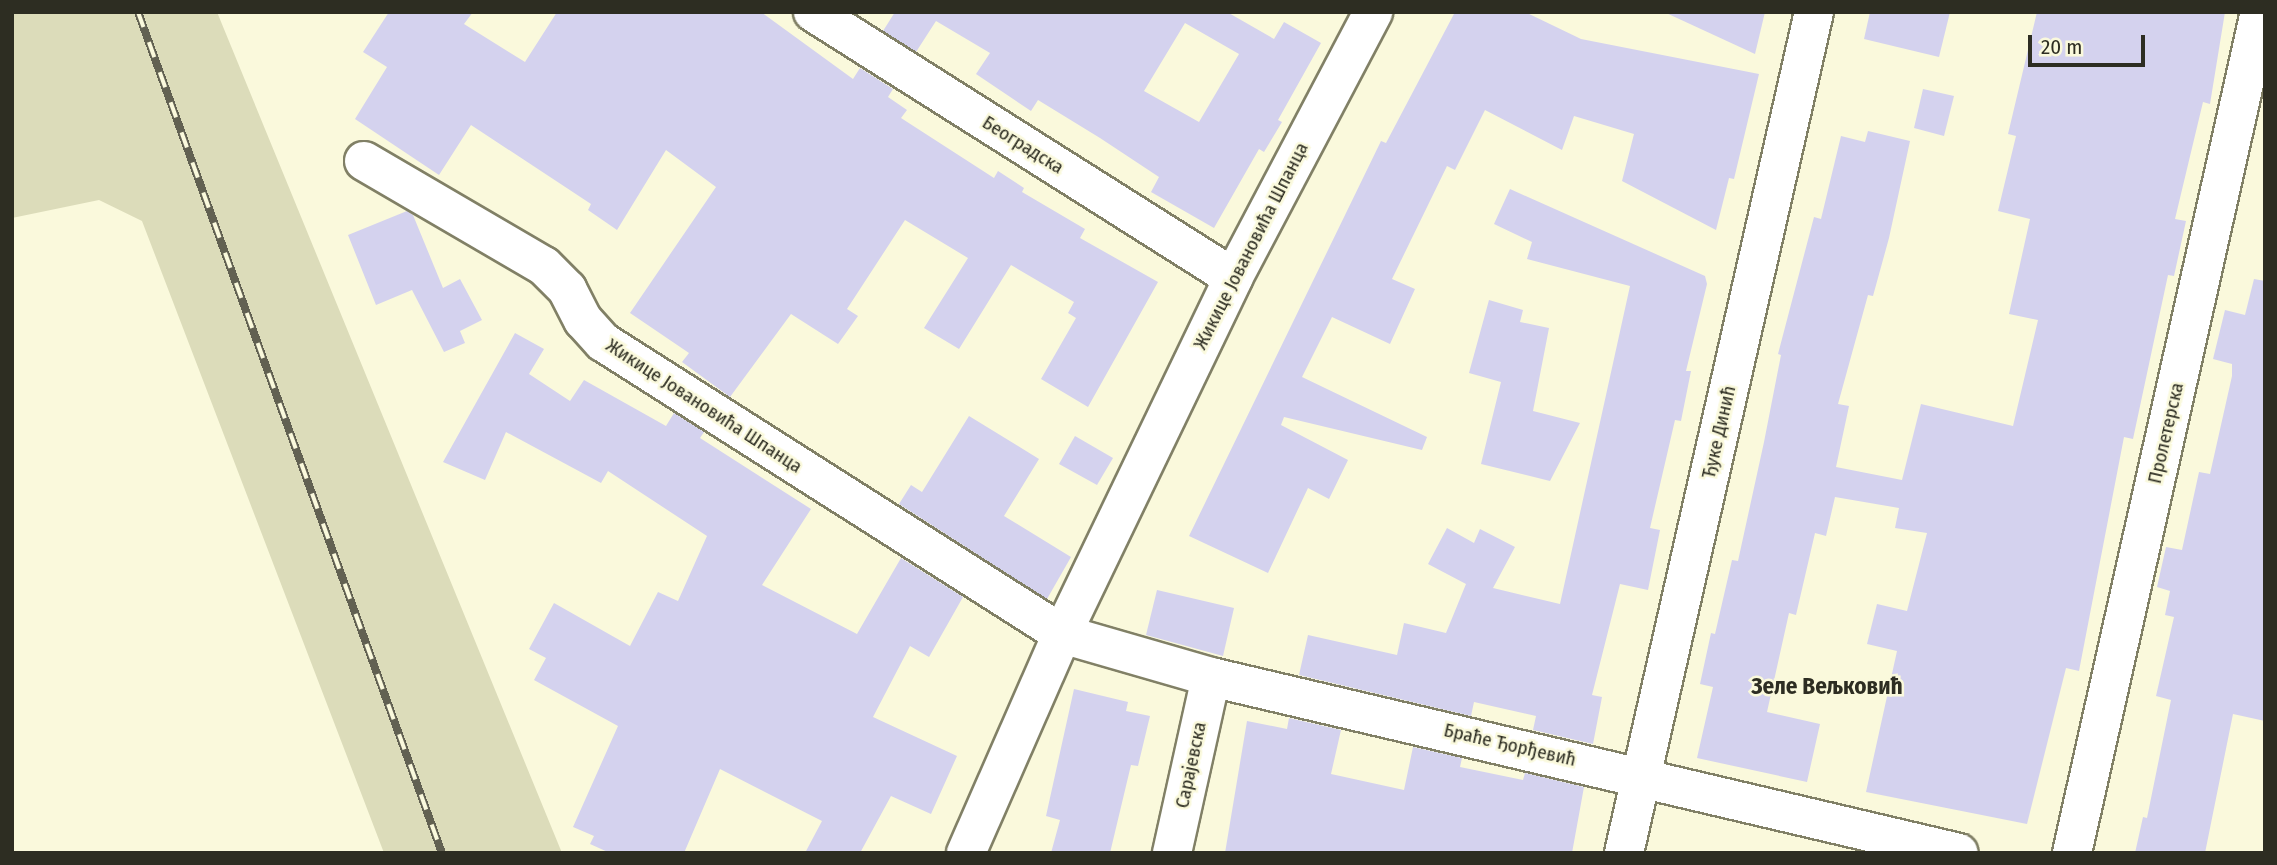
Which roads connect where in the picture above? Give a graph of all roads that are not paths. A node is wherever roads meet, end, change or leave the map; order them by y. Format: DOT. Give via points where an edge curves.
graph roads {
  1 [pos="813,12"];
  2 [pos="1373,12"];
  3 [pos="1814,12"];
  4 [pos="2260,12"];
  5 [pos="364,161"];
  6 [pos="1233,278"];
  7 [pos="1062,634"];
  8 [pos="1211,677"];
  9 [pos="1641,775"];
  10 [pos="966,853"];
  11 [pos="1172,853"];
  12 [pos="1624,853"];
  13 [pos="1959,853"];
  14 [pos="2072,853"];
  1 -- 6 [label="street, Београдска"];
  2 -- 6 [label="street, Жикице Јовановића Шпанца"];
  3 -- 9 [label="street, Ђуке Динић"];
  4 -- 14 [label="street, Пролетерска"];
  5 -- 7 [label="street, Жикице Јовановића Шпанца" via="544,266 567,289 583,320 603,342"];
  6 -- 7 [label="street, Жикице Јовановића Шпанца"];
  7 -- 8 [label="street, Браће Ђорђевић"];
  7 -- 10 [label="street, Жикице Јовановића Шпанца"];
  8 -- 9 [label="street, Браће Ђорђевић"];
  8 -- 11 [label="street, Сарајевска"];
  9 -- 12 [label="street, Ђуке Динић"];
  9 -- 13 [label="street, Браће Ђорђевић"];
}
